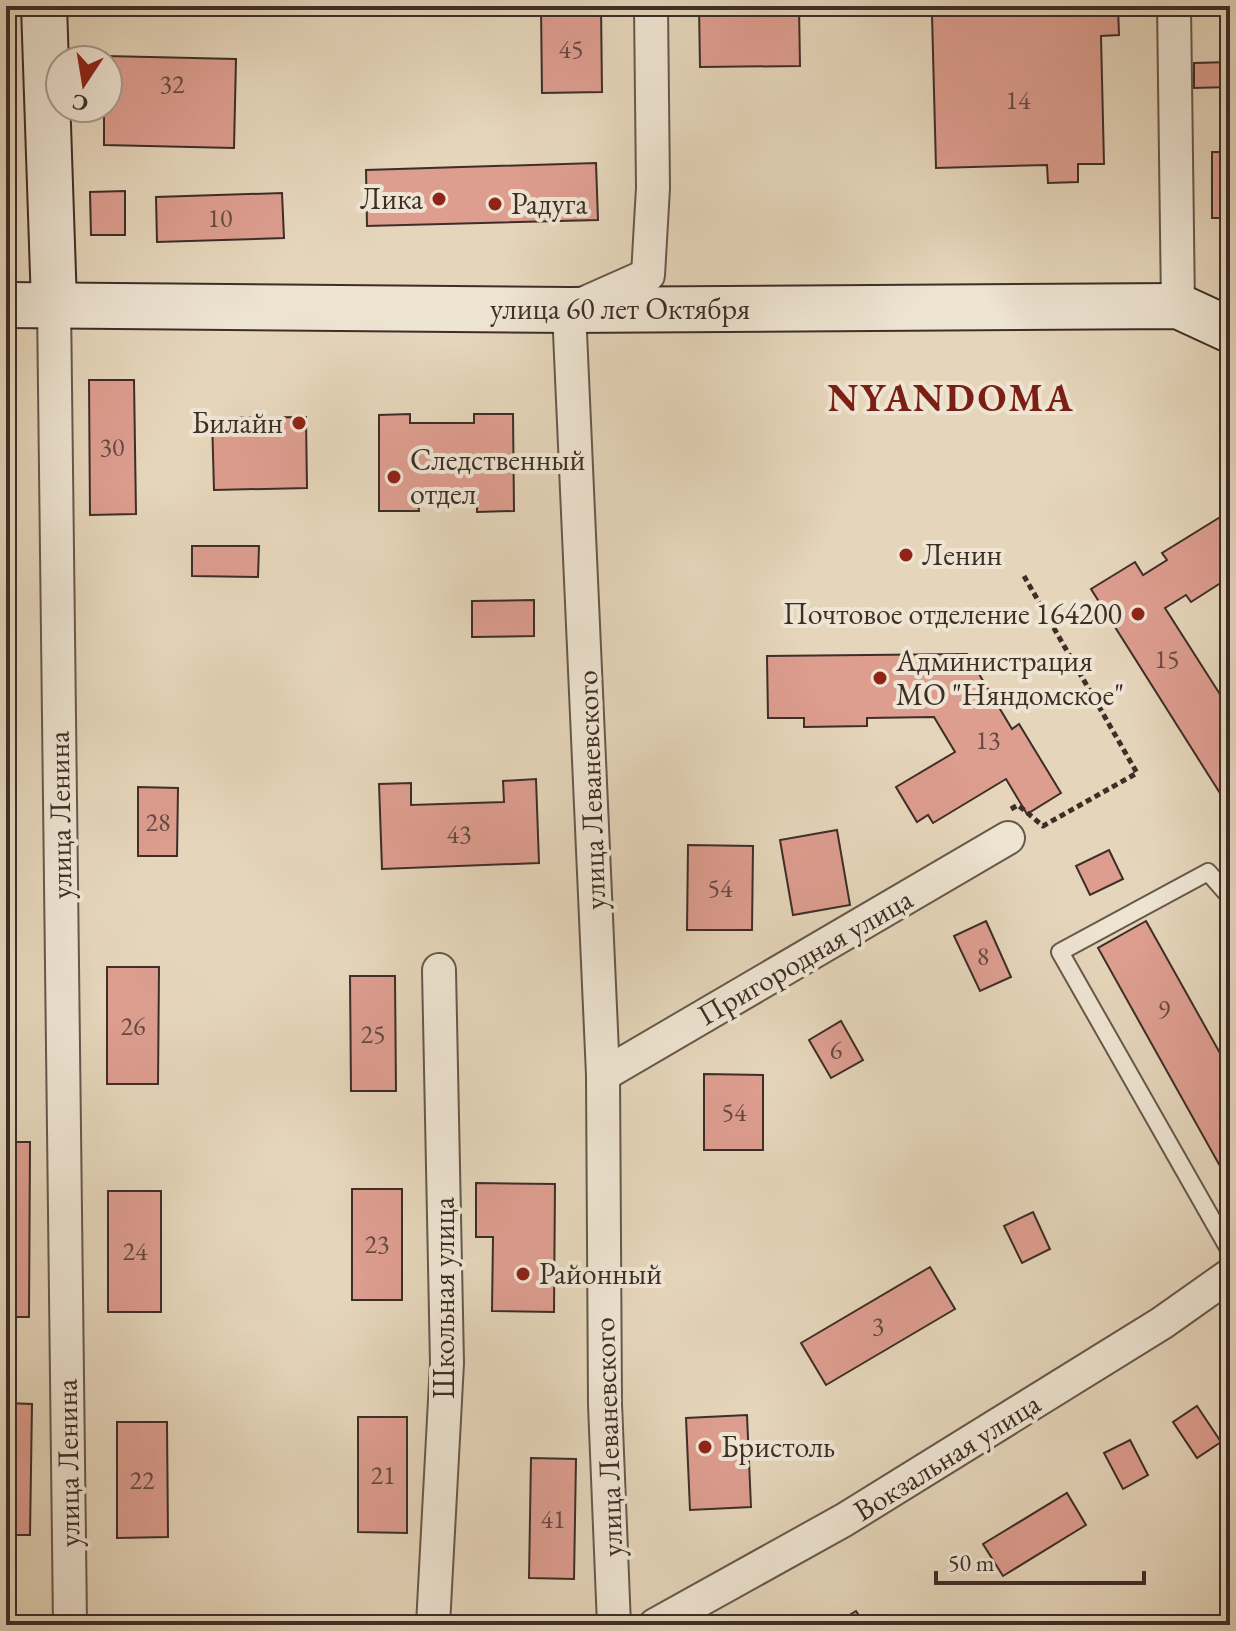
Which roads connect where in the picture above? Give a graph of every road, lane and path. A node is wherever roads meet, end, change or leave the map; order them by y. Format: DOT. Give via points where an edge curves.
graph roads {
  1 [pos="44,6"];
  2 [pos="651,6"];
  3 [pos="1174,6"];
  4 [pos="54,304"];
  5 [pos="6,305"];
  6 [pos="1178,306"];
  7 [pos="569,310"];
  8 [pos="1229,330"];
  9 [pos="1024,576"];
  10 [pos="1006,825"];
  11 [pos="1230,897"];
  12 [pos="439,970"];
  13 [pos="603,1075"];
  14 [pos="1230,1251"];
  15 [pos="1230,1275"];
  16 [pos="70,1625"];
  17 [pos="433,1625"];
  18 [pos="614,1625"];
  19 [pos="655,1625"];
  1 -- 4 [label="street, улица Ленина"];
  2 -- 7 [label="street" via="653,188 648,275"];
  3 -- 6 [label="street"];
  4 -- 5 [label="street, улица 60 лет Октября"];
  4 -- 7 [label="street, улица 60 лет Октября"];
  4 -- 16 [label="street, улица Ленина"];
  6 -- 7 [label="street, улица 60 лет Октября"];
  6 -- 8 [label="street, улица 60 лет Октября"];
  7 -- 13 [label="street, улица Леваневского"];
  9 -- 10 [label="path" via="1137,773 1043,826 1018,805"];
  10 -- 13 [label="street, Пригородная улица"];
  11 -- 14 [label="lane" via="1208,872 1060,952"];
  12 -- 17 [label="street, Школьная улица" via="447,1363"];
  13 -- 18 [label="street, улица Леваневского" via="605,1404"];
  15 -- 19 [label="street, Вокзальная улица" via="1162,1323 844,1520"];
}
